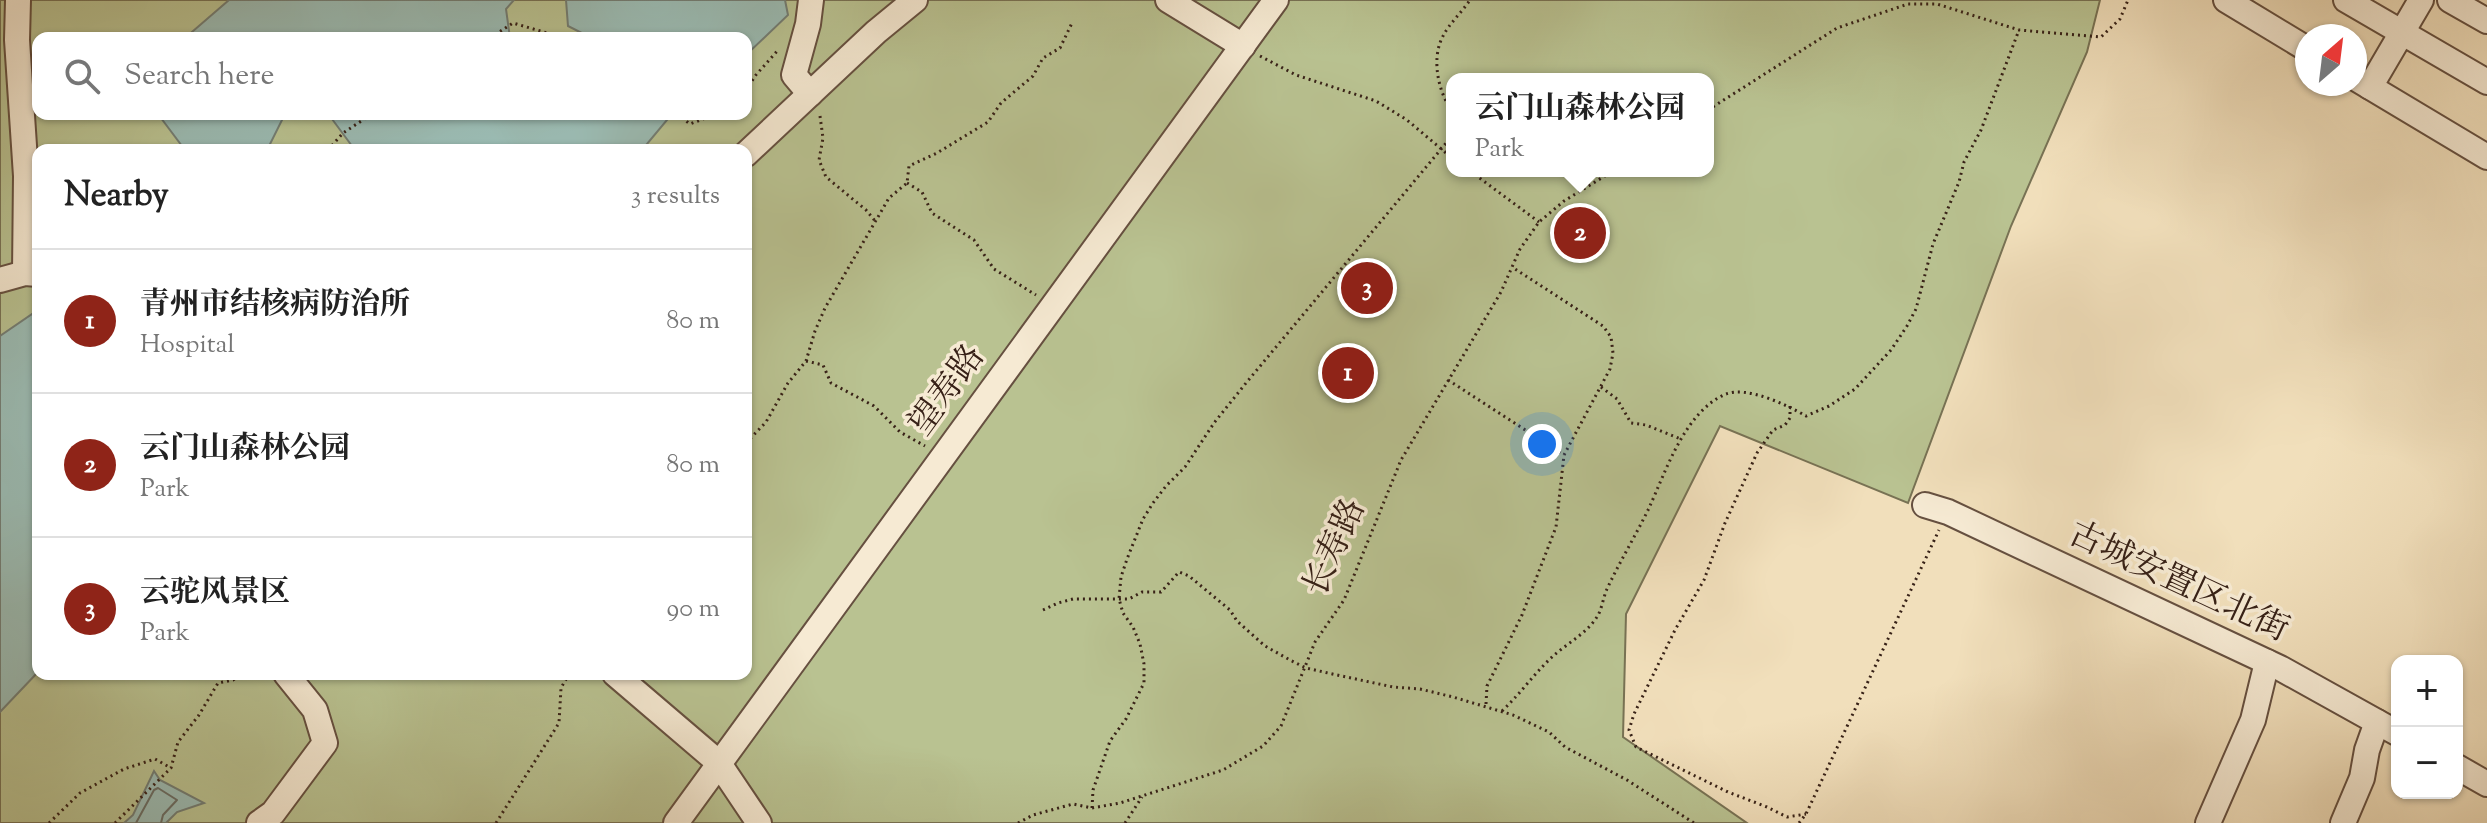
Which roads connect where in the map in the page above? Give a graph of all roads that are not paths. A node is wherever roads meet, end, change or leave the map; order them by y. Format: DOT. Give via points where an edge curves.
graph roads {
  1 [pos="18,0"];
  2 [pos="811,0"];
  3 [pos="915,0"];
  4 [pos="1168,0"];
  5 [pos="1276,0"];
  6 [pos="2346,0"];
  7 [pos="2421,0"];
  8 [pos="2450,0"];
  9 [pos="2236,3"];
  10 [pos="2487,21"];
  11 [pos="2295,41"];
  12 [pos="1243,46"];
  13 [pos="2367,76"];
  14 [pos="2487,82"];
  15 [pos="2367,84"];
  16 [pos="810,94"];
  17 [pos="752,148"];
  18 [pos="2487,157"];
  19 [pos="32,274"];
  20 [pos="0,280"];
  21 [pos="1936,508"];
  22 [pos="2267,662"];
  23 [pos="291,680"];
  24 [pos="622,680"];
  25 [pos="2387,728"];
  26 [pos="718,762"];
  27 [pos="2463,770"];
  28 [pos="2487,784"];
  29 [pos="259,823"];
  30 [pos="676,823"];
  31 [pos="759,823"];
  32 [pos="2208,823"];
  33 [pos="2343,823"];
  1 -- 19 [label="street"];
  2 -- 16 [label="street" via="794,75"];
  3 -- 16 [label="street"];
  4 -- 12 [label="street"];
  5 -- 12 [label="street, 望寿路"];
  6 -- 14 [label="street"];
  7 -- 13 [label="street"];
  8 -- 10 [label="street"];
  9 -- 11 [label="street"];
  12 -- 26 [label="street, 望寿路"];
  15 -- 18 [label="street"];
  16 -- 17 [label="street"];
  19 -- 20 [label="street"];
  21 -- 22 [label="street, 古城安置区北街"];
  22 -- 25 [label="street, 古城安置区北街"];
  22 -- 32 [label="street" via="2253,720"];
  23 -- 29 [label="street" via="315,710 325,743 273,813"];
  24 -- 26 [label="street"];
  25 -- 33 [label="street" via="2367,750"];
  26 -- 30 [label="street, 望寿路"];
  26 -- 31 [label="street"];
  27 -- 28 [label="street"];
}
